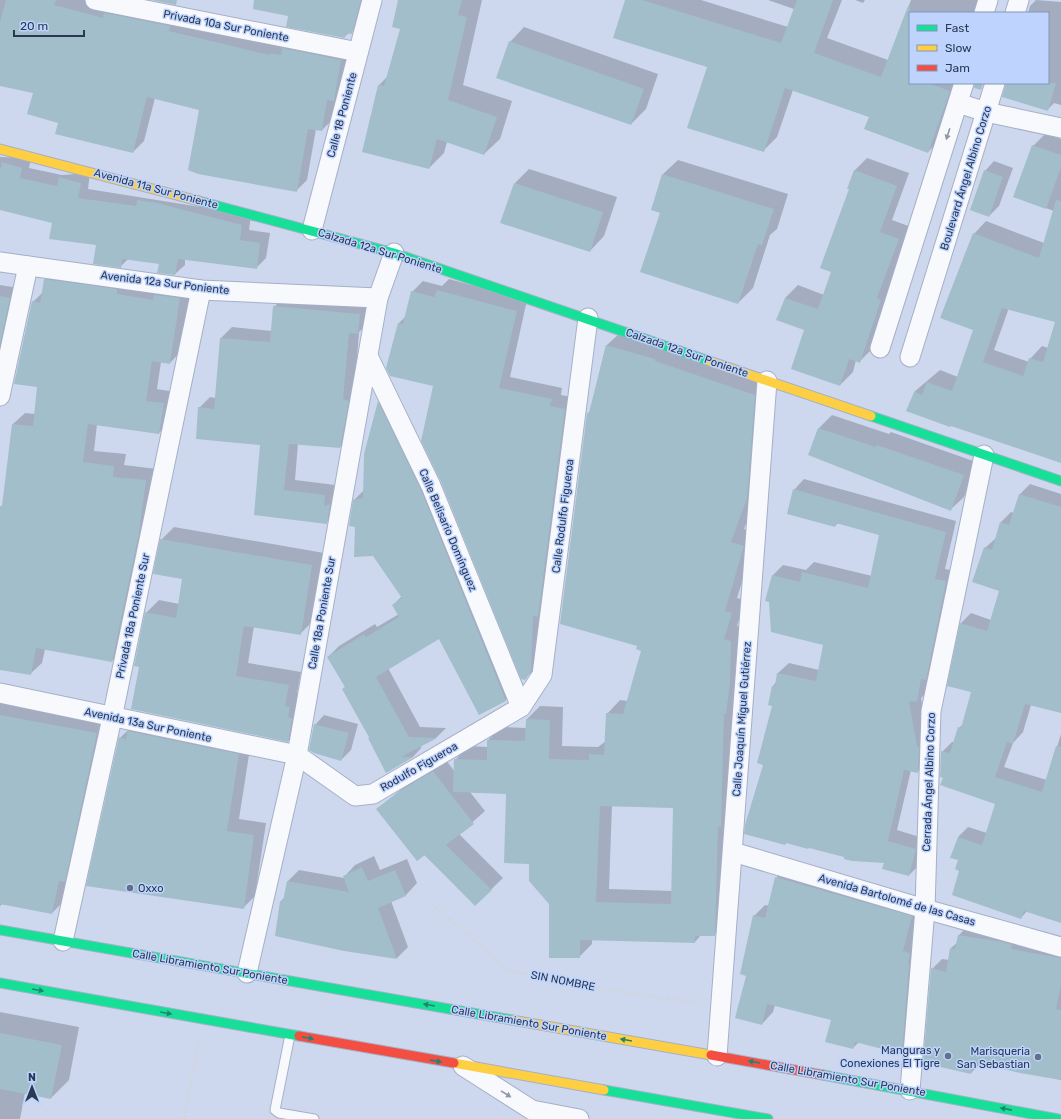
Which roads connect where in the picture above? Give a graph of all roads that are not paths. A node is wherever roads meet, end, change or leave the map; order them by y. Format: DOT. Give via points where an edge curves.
graph roads {
  1 [pos="95,0"];
  2 [pos="372,0"];
  3 [pos="988,0"];
  4 [pos="1019,0"];
  5 [pos="984,12"];
  6 [pos="1015,12"];
  7 [pos="358,52"];
  8 [pos="964,84"];
  9 [pos="995,84"];
  10 [pos="958,103"];
  11 [pos="986,112"];
  12 [pos="1061,128"];
  13 [pos="0,149"];
  14 [pos="312,230"];
  15 [pos="394,253"];
  16 [pos="0,262"];
  17 [pos="907,263"];
  18 [pos="28,266"];
  19 [pos="936,273"];
  20 [pos="201,290"];
  21 [pos="378,298"];
  22 [pos="588,318"];
  23 [pos="880,348"];
  24 [pos="368,356"];
  25 [pos="910,357"];
  26 [pos="766,381"];
  27 [pos="0,396"];
  28 [pos="984,455"];
  29 [pos="1061,481"];
  30 [pos="0,694"];
  31 [pos="521,707"];
  32 [pos="112,718"];
  33 [pos="297,755"];
  34 [pos="733,852"];
  35 [pos="925,909"];
  36 [pos="0,930"];
  37 [pos="63,941"];
  38 [pos="1061,947"];
  39 [pos="247,973"];
  40 [pos="0,983"];
  41 [pos="290,1035"];
  42 [pos="717,1056"];
  43 [pos="462,1066"];
  44 [pos="910,1090"];
  45 [pos="314,1119"];
  46 [pos="579,1119"];
  47 [pos="768,1119"];
  48 [pos="1058,1119"];
  1 -- 7 [label="street, Privada 10a Sur Poniente"];
  2 -- 7 [label="street, Calle 18 Poniente"];
  3 -- 5 [label="street"];
  4 -- 6 [label="street"];
  7 -- 14 [label="street, Calle 18 Poniente"];
  8 -- 10 [label="street"];
  9 -- 11 [label="street, Boulevard Ángel Albino Corzo"];
  10 -- 11 [label="street"];
  10 -- 17 [label="street, one-way"];
  11 -- 12 [label="street"];
  11 -- 19 [label="street, Boulevard Ángel Albino Corzo"];
  13 -- 14 [label="main road, Avenida 11a Sur Poniente"];
  14 -- 15 [label="main road, Calzada 12a Sur Poniente"];
  15 -- 21 [label="street, Calle 18a Poniente Sur"];
  15 -- 22 [label="main road, Calzada 12a Sur Poniente"];
  16 -- 18 [label="street, Avenida 12a Sur Poniente"];
  17 -- 19 [label="street"];
  17 -- 23 [label="street"];
  18 -- 20 [label="street, Avenida 12a Sur Poniente"];
  18 -- 27 [label="street"];
  19 -- 25 [label="street, Boulevard Ángel Albino Corzo"];
  20 -- 21 [label="street, Avenida 12a Sur Poniente"];
  20 -- 32 [label="street, Privada 18a Poniente Sur"];
  21 -- 24 [label="street, Calle 18a Poniente Sur"];
  22 -- 26 [label="main road, Calzada 12a Sur Poniente"];
  22 -- 31 [label="street, Calle Rodulfo Figueroa" via="542,675"];
  24 -- 31 [label="street, Calle Belisario Domínguez" via="432,486"];
  24 -- 33 [label="street, Calle 18a Poniente Sur"];
  26 -- 28 [label="main road, Calzada 12a Sur Poniente"];
  26 -- 34 [label="street, Calle Joaquín Miguel Gutiérrez"];
  28 -- 29 [label="main road, Calzada 12a Sur Poniente"];
  28 -- 35 [label="street, Cerrada Ángel Albino Corzo" via="931,711"];
  30 -- 32 [label="street, Avenida 13a Sur Poniente"];
  31 -- 33 [label="street, Rodulfo Figueroa" via="373,794 355,796"];
  32 -- 33 [label="street, Avenida 13a Sur Poniente"];
  32 -- 37 [label="street, Privada 18a Poniente Sur"];
  33 -- 39 [label="street, Calle 18a Poniente Sur"];
  34 -- 35 [label="street, Avenida Bartolomé de las Casas"];
  34 -- 42 [label="street, Calle Joaquín Miguel Gutiérrez"];
  35 -- 38 [label="street, Avenida Bartolomé de las Casas"];
  35 -- 44 [label="street, Cerrada Ángel Albino Corzo"];
  36 -- 37 [label="main road, Calle Libramiento Sur Poniente"];
  37 -- 39 [label="main road, Calle Libramiento Sur Poniente"];
  42 -- 39 [label="main road, Calle Libramiento Sur Poniente, one-way"];
  40 -- 41 [label="main road, one-way"];
  41 -- 43 [label="main road, one-way"];
  41 -- 45 [label="lane" via="275,1110 279,1114"];
  44 -- 42 [label="main road, Calle Libramiento Sur Poniente, one-way"];
  43 -- 46 [label="street, one-way" via="532,1110"];
  43 -- 47 [label="main road"];
  48 -- 44 [label="main road, Calle Libramiento Sur Poniente, one-way"];
}
